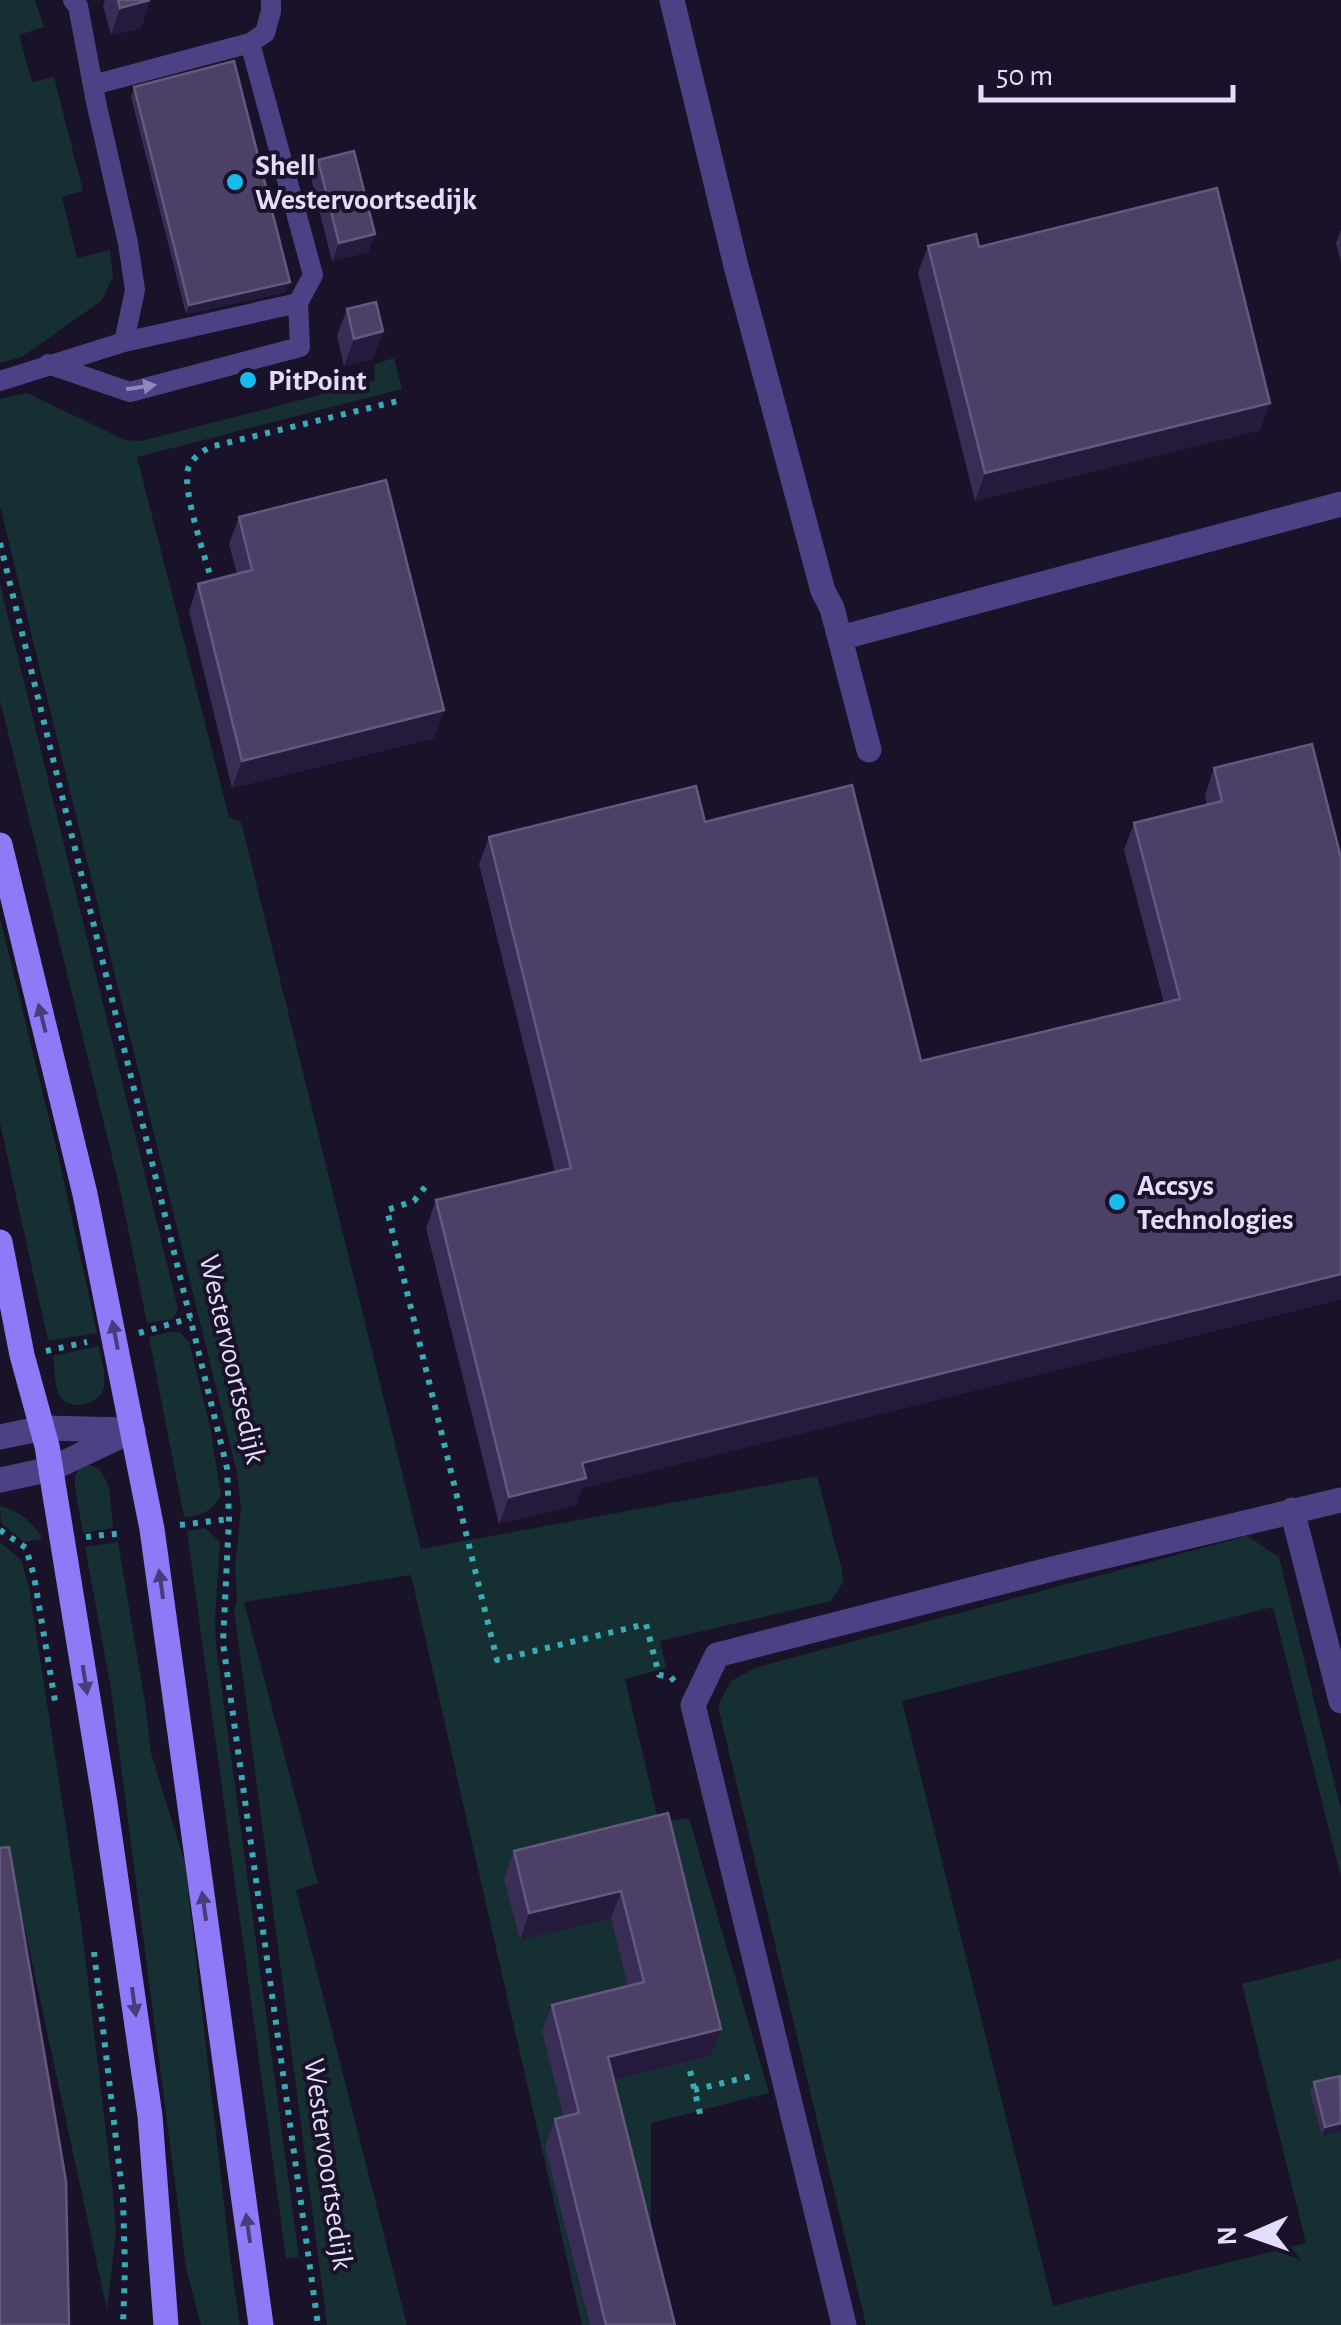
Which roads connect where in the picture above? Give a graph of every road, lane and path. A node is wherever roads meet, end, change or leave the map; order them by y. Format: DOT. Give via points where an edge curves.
graph roads {
  1 [pos="271,0"];
  2 [pos="672,0"];
  3 [pos="81,2"];
  4 [pos="250,43"];
  5 [pos="93,85"];
  6 [pos="298,302"];
  7 [pos="124,342"];
  8 [pos="48,364"];
  9 [pos="0,381"];
  10 [pos="402,400"];
  11 [pos="1341,504"];
  12 [pos="0,543"];
  13 [pos="212,584"];
  14 [pos="840,638"];
  15 [pos="869,750"];
  16 [pos="0,845"];
  17 [pos="425,1187"];
  18 [pos="0,1242"];
  19 [pos="43,1428"];
  20 [pos="133,1430"];
  21 [pos="0,1437"];
  22 [pos="50,1468"];
  23 [pos="0,1480"];
  24 [pos="1341,1500"];
  25 [pos="1292,1510"];
  26 [pos="0,1530"];
  27 [pos="1341,1701"];
  28 [pos="693,1705"];
  29 [pos="59,1721"];
  30 [pos="92,1942"];
  31 [pos="782,2068"];
  32 [pos="690,2071"];
  33 [pos="694,2090"];
  34 [pos="701,2118"];
  35 [pos="123,2325"];
  36 [pos="166,2325"];
  37 [pos="261,2325"];
  38 [pos="318,2325"];
  39 [pos="844,2325"];
  1 -- 4 [label="lane" via="266,33"];
  2 -- 14 [label="street" via="736,266"];
  3 -- 5 [label="lane"];
  4 -- 5 [label="lane"];
  4 -- 6 [label="lane" via="313,275"];
  5 -- 7 [label="lane" via="135,290"];
  6 -- 7 [label="lane"];
  8 -- 6 [label="lane, one-way" via="130,392 300,346"];
  7 -- 8 [label="lane"];
  8 -- 9 [label="lane"];
  10 -- 13 [label="path" via="210,447 193,460 188,488"];
  11 -- 14 [label="street"];
  12 -- 38 [label="path, Westervoortsedijk" via="228,1468 224,1643"];
  14 -- 15 [label="street"];
  20 -- 16 [label="main road, one-way" via="85,1194"];
  17 -- 28 [label="path" via="414,1201 388,1210 498,1660 646,1624 659,1675 670,1676"];
  18 -- 19 [label="main road"];
  19 -- 20 [label="street"];
  19 -- 21 [label="street"];
  19 -- 22 [label="main road"];
  20 -- 22 [label="street"];
  37 -- 20 [label="main road, one-way" via="157,1557"];
  22 -- 23 [label="street"];
  22 -- 36 [label="main road, one-way" via="150,2116"];
  24 -- 25 [label="street"];
  25 -- 27 [label="street"];
  25 -- 28 [label="street" via="718,1655"];
  26 -- 29 [label="path" via="26,1548"];
  28 -- 31 [label="street"];
  30 -- 35 [label="path" via="123,2199"];
  31 -- 33 [label="path"];
  31 -- 39 [label="street"];
  32 -- 33 [label="path"];
  33 -- 34 [label="path"];
}
